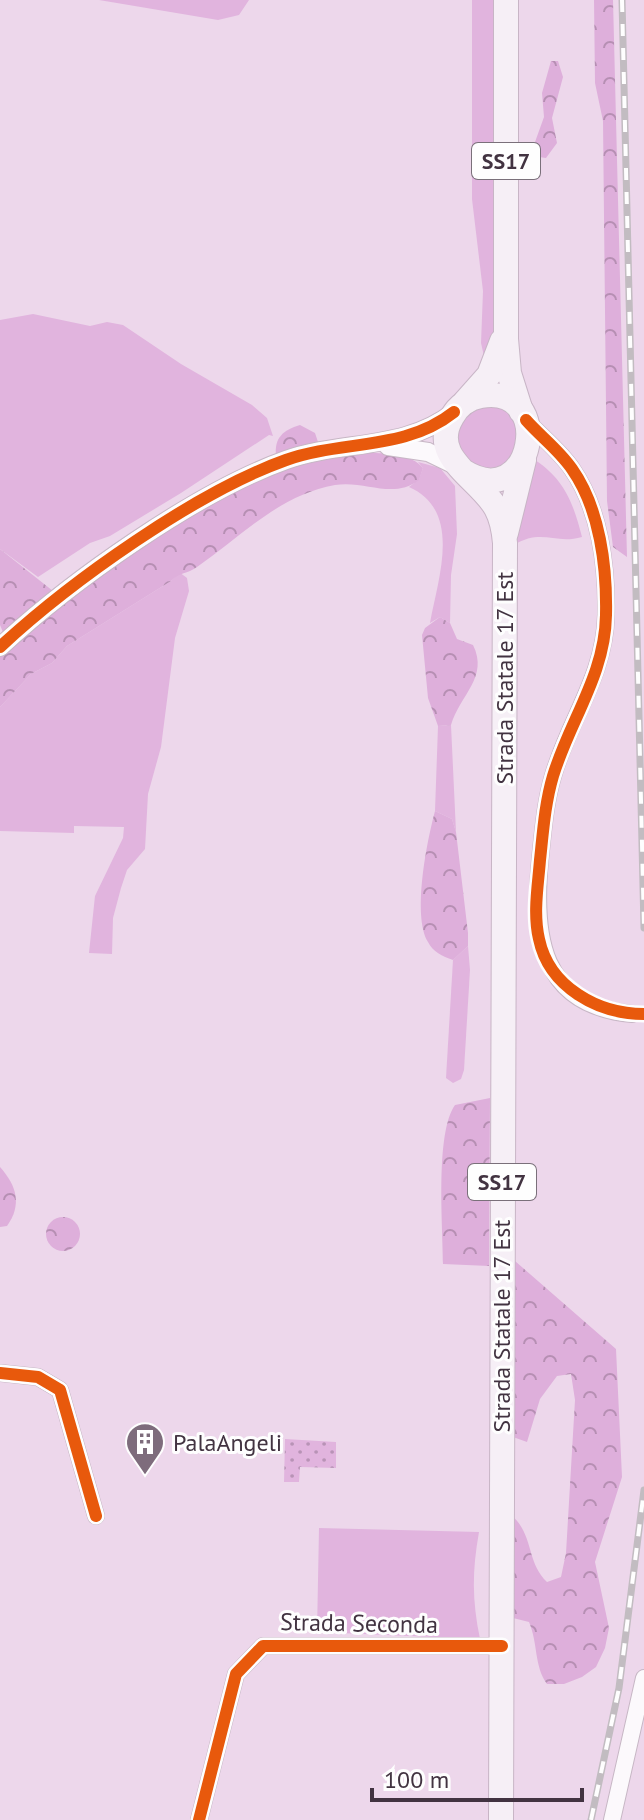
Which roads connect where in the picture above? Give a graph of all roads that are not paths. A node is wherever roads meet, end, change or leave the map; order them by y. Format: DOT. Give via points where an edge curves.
graph roads {
  1 [pos="506,0"];
  2 [pos="505,323"];
  3 [pos="460,407"];
  4 [pos="524,416"];
  5 [pos="362,445"];
  6 [pos="526,455"];
  7 [pos="563,459"];
  8 [pos="460,469"];
  9 [pos="505,543"];
  10 [pos="0,647"];
  11 [pos="632,1014"];
  12 [pos="0,1373"];
  13 [pos="96,1516"];
  14 [pos="502,1646"];
  15 [pos="644,1678"];
  16 [pos="199,1820"];
  17 [pos="501,1820"];
  18 [pos="612,1820"];
  1 -- 2 [label="main road, SS17"];
  2 -- 3 [label="main road, SS17" via="493,367"];
  2 -- 4 [label="main road, SS17" via="509,373"];
  3 -- 4 [label="main road" via="478,396 499,397"];
  3 -- 5 [label="street" via="415,435"];
  3 -- 8 [label="main road, SS17" via="446,440"];
  4 -- 6 [label="main road, SS17" via="530,433"];
  4 -- 7 [label="street"];
  5 -- 8 [label="street" via="421,450"];
  5 -- 10 [label="street" via="299,456 221,491 107,563"];
  6 -- 7 [label="street" via="540,449"];
  6 -- 8 [label="main road" via="511,473 497,479"];
  6 -- 9 [label="main road, Strada Statale 17 Est / SS17"];
  7 -- 11 [label="street" via="593,515 604,571 606,626 593,682 549,791 537,926 547,962 566,985 601,1008"];
  8 -- 9 [label="main road, Strada Statale 17 Est / SS17" via="496,508"];
  9 -- 14 [label="main road, Strada Statale 17 Est / SS17"];
  12 -- 13 [label="street" via="38,1377 60,1390"];
  14 -- 16 [label="street, Strada Seconda" via="263,1646 237,1670"];
  14 -- 17 [label="main road, Strada Statale 17 Est / SS17"];
  15 -- 18 [label="street"];
}
